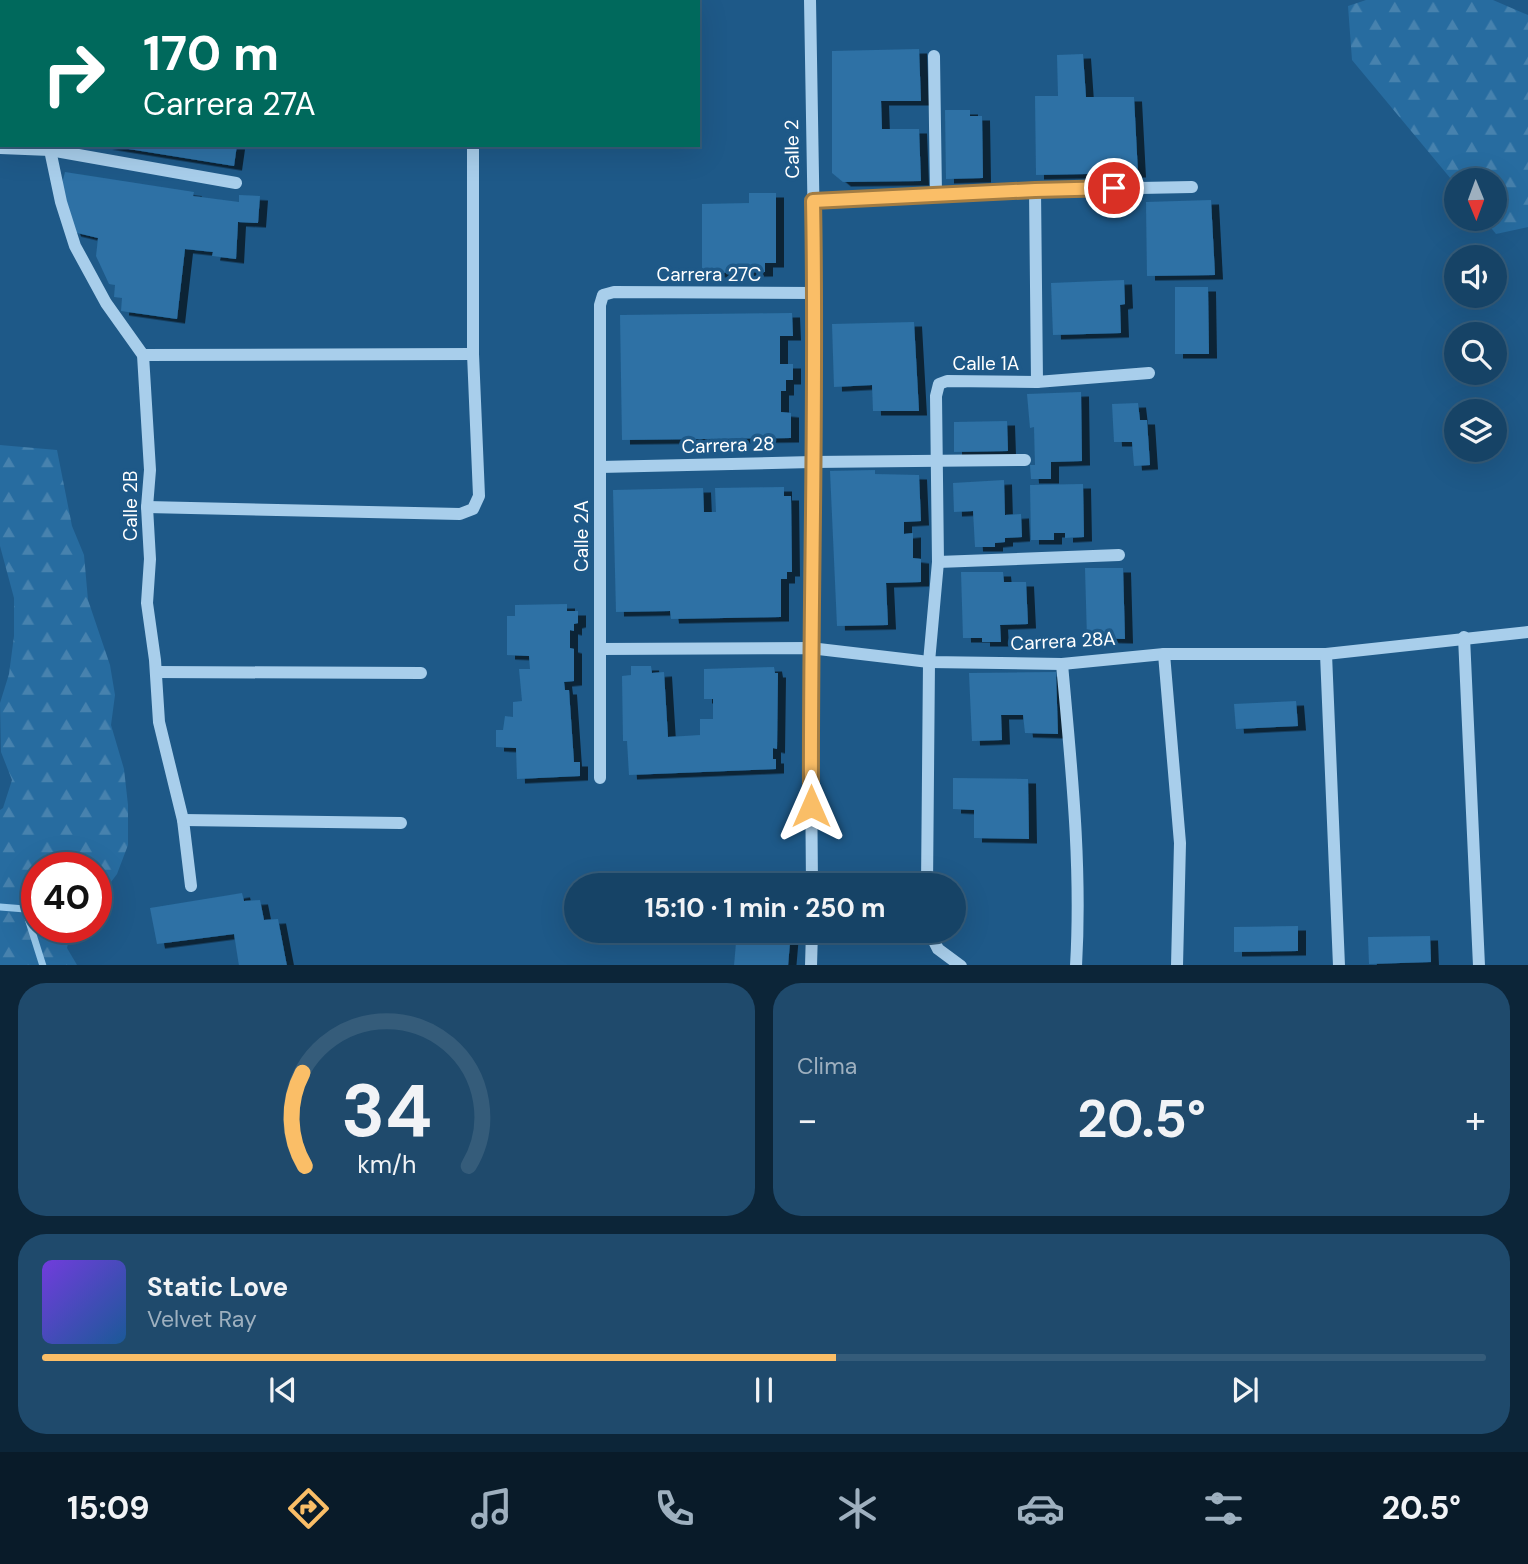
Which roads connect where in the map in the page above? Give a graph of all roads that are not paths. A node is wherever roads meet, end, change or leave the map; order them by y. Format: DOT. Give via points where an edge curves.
graph roads {
  1 [pos="810,0"];
  2 [pos="934,56"];
  3 [pos="473,147"];
  4 [pos="0,148"];
  5 [pos="51,148"];
  6 [pos="236,183"];
  7 [pos="1192,187"];
  8 [pos="1035,190"];
  9 [pos="936,195"];
  10 [pos="813,201"];
  11 [pos="815,293"];
  12 [pos="603,295"];
  13 [pos="473,354"];
  14 [pos="144,355"];
  15 [pos="1149,373"];
  16 [pos="1037,382"];
  17 [pos="1025,460"];
  18 [pos="812,462"];
  19 [pos="936,462"];
  20 [pos="600,467"];
  21 [pos="147,507"];
  22 [pos="1119,555"];
  23 [pos="938,562"];
  24 [pos="1528,632"];
  25 [pos="1464,638"];
  26 [pos="810,648"];
  27 [pos="600,649"];
  28 [pos="1164,654"];
  29 [pos="1326,654"];
  30 [pos="929,662"];
  31 [pos="1062,664"];
  32 [pos="156,672"];
  33 [pos="421,673"];
  34 [pos="600,778"];
  35 [pos="183,820"];
  36 [pos="401,824"];
  37 [pos="812,873"];
  38 [pos="928,873"];
  39 [pos="191,886"];
  40 [pos="812,943"];
  41 [pos="935,943"];
  42 [pos="811,965"];
  43 [pos="961,965"];
  44 [pos="1076,965"];
  45 [pos="1177,965"];
  46 [pos="1339,965"];
  47 [pos="1479,965"];
  1 -- 10 [label="street, Calle 2"];
  2 -- 9 [label="street"];
  3 -- 13 [label="street"];
  4 -- 5 [label="street"];
  5 -- 6 [label="street"];
  5 -- 14 [label="street" via="75,246 106,303"];
  7 -- 8 [label="street"];
  8 -- 9 [label="street"];
  8 -- 16 [label="street, Calle 1A"];
  9 -- 10 [label="street"];
  10 -- 11 [label="street, Calle 2"];
  11 -- 12 [label="street, Carrera 27C"];
  11 -- 18 [label="street, Calle 2"];
  12 -- 20 [label="street, Calle 2A"];
  13 -- 14 [label="street"];
  13 -- 21 [label="street" via="479,496 473,509 460,514"];
  14 -- 21 [label="street, Calle 2B"];
  15 -- 16 [label="street"];
  16 -- 19 [label="street, Calle 1A" via="939,384"];
  17 -- 19 [label="street, Carrera 28"];
  18 -- 19 [label="street, Carrera 28"];
  18 -- 20 [label="street, Carrera 28"];
  18 -- 26 [label="street, Calle 2"];
  19 -- 23 [label="street, Calle 1A"];
  20 -- 27 [label="street, Calle 2A"];
  21 -- 32 [label="street, Calle 2B" via="147,604"];
  22 -- 23 [label="street"];
  23 -- 30 [label="street, Calle 1A"];
  24 -- 25 [label="street, Carrera 28A"];
  25 -- 29 [label="street, Carrera 28A"];
  25 -- 47 [label="street"];
  26 -- 27 [label="street, Carrera 28A"];
  26 -- 30 [label="street, Carrera 28A"];
  26 -- 37 [label="street, Calle 2"];
  27 -- 34 [label="street, Calle 2A"];
  28 -- 29 [label="street, Carrera 28A"];
  28 -- 31 [label="street, Carrera 28A"];
  28 -- 45 [label="street" via="1180,843"];
  29 -- 46 [label="street"];
  30 -- 31 [label="street, Carrera 28A"];
  30 -- 38 [label="street, Calle 1A"];
  31 -- 44 [label="street" via="1077,846"];
  32 -- 33 [label="street"];
  32 -- 35 [label="street, Calle 2B" via="159,722"];
  35 -- 36 [label="street"];
  35 -- 39 [label="street, Calle 2B"];
  40 -- 42 [label="street"];
  41 -- 43 [label="street"];
}
